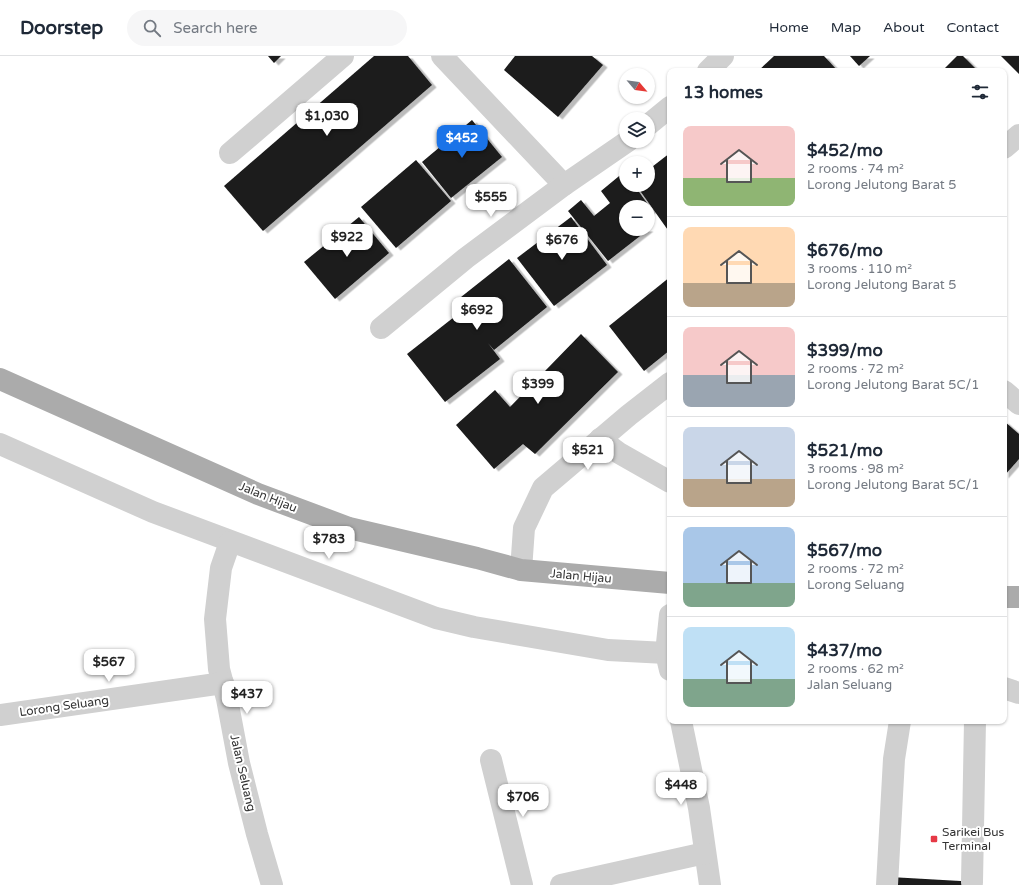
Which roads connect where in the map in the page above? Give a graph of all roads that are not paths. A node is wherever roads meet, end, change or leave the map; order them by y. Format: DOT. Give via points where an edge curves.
graph roads {
  1 [pos="342,56"];
  2 [pos="442,56"];
  3 [pos="723,56"];
  4 [pos="711,68"];
  5 [pos="667,109"];
  6 [pos="655,119"];
  7 [pos="1019,135"];
  8 [pos="1007,145"];
  9 [pos="619,147"];
  10 [pos="230,153"];
  11 [pos="564,185"];
  12 [pos="381,328"];
  13 [pos="0,379"];
  14 [pos="667,385"];
  15 [pos="1007,394"];
  16 [pos="1019,404"];
  17 [pos="600,439"];
  18 [pos="0,444"];
  19 [pos="667,480"];
  20 [pos="230,542"];
  21 [pos="520,570"];
  22 [pos="667,583"];
  23 [pos="1007,597"];
  24 [pos="1019,597"];
  25 [pos="667,662"];
  26 [pos="223,683"];
  27 [pos="1007,689"];
  28 [pos="1019,693"];
  29 [pos="0,716"];
  30 [pos="682,724"];
  31 [pos="900,724"];
  32 [pos="975,724"];
  33 [pos="491,760"];
  34 [pos="705,853"];
  35 [pos="972,882"];
  36 [pos="272,885"];
  37 [pos="522,885"];
  38 [pos="561,885"];
  39 [pos="710,885"];
  40 [pos="887,885"];
  1 -- 10 [label="street"];
  2 -- 11 [label="street"];
  3 -- 4 [label="street"];
  5 -- 6 [label="street"];
  7 -- 8 [label="street"];
  9 -- 11 [label="street"];
  11 -- 12 [label="street" via="466,258"];
  13 -- 21 [label="main road, Jalan Hijau" via="258,494 349,528"];
  14 -- 17 [label="street"];
  15 -- 16 [label="street"];
  17 -- 19 [label="street"];
  17 -- 21 [label="street" via="543,488 524,528"];
  18 -- 20 [label="street" via="147,509"];
  20 -- 25 [label="street" via="436,618"];
  20 -- 26 [label="street, Jalan Seluang" via="221,568 215,619 219,669"];
  21 -- 22 [label="main road, Jalan Hijau"];
  23 -- 24 [label="main road"];
  26 -- 29 [label="street, Lorong Seluang"];
  26 -- 36 [label="street, Jalan Seluang" via="239,763"];
  27 -- 28 [label="street"];
  30 -- 34 [label="street" via="699,808"];
  31 -- 40 [label="street" via="894,759"];
  32 -- 35 [label="street"];
  33 -- 37 [label="street"];
  34 -- 38 [label="street"];
  34 -- 39 [label="street"];
}
